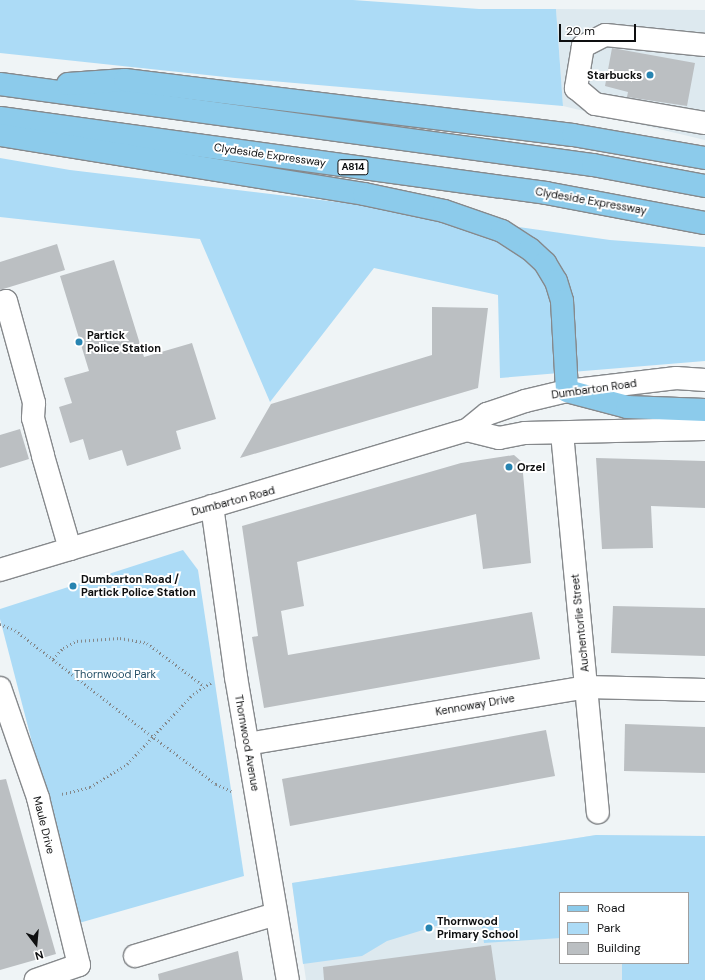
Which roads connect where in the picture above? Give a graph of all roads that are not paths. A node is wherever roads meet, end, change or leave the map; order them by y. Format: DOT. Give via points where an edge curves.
graph roads {
  1 [pos="705,46"];
  2 [pos="0,84"];
  3 [pos="23,88"];
  4 [pos="0,118"];
  5 [pos="705,123"];
  6 [pos="0,135"];
  7 [pos="705,158"];
  8 [pos="705,186"];
  9 [pos="705,223"];
  10 [pos="0,303"];
  11 [pos="705,380"];
  12 [pos="567,391"];
  13 [pos="705,410"];
  14 [pos="705,429"];
  15 [pos="467,430"];
  16 [pos="562,433"];
  17 [pos="212,506"];
  18 [pos="70,549"];
  19 [pos="0,570"];
  20 [pos="586,687"];
  21 [pos="0,688"];
  22 [pos="705,690"];
  23 [pos="247,744"];
  24 [pos="598,812"];
  25 [pos="276,914"];
  26 [pos="135,956"];
  27 [pos="36,980"];
  28 [pos="288,980"];
  1 -- 5 [label="street" via="605,35 583,46 576,88 595,104"];
  2 -- 3 [label="main road"];
  3 -- 7 [label="main road" via="125,80 573,135"];
  3 -- 8 [label="main road" via="593,164"];
  4 -- 9 [label="main road, Clydeside Expressway / A814" via="546,193"];
  6 -- 12 [label="main road" via="364,194 444,211 502,231 530,249 545,263 556,282 562,301"];
  10 -- 18 [label="street" via="6,301 34,403 33,418"];
  11 -- 12 [label="street, Dumbarton Road" via="676,378"];
  12 -- 13 [label="main road" via="627,407"];
  12 -- 15 [label="street, Dumbarton Road" via="487,414"];
  14 -- 16 [label="street"];
  15 -- 16 [label="street" via="499,438 525,433"];
  15 -- 17 [label="street, Dumbarton Road"];
  16 -- 20 [label="street, Auchentorlie Street"];
  17 -- 18 [label="street, Dumbarton Road"];
  17 -- 23 [label="street, Thornwood Avenue"];
  18 -- 19 [label="street, Dumbarton Road"];
  20 -- 22 [label="street, Kennoway Drive"];
  20 -- 23 [label="street, Kennoway Drive"];
  20 -- 24 [label="street, Auchentorlie Street"];
  21 -- 27 [label="street, Maule Drive" via="38,798 79,965"];
  23 -- 25 [label="street, Thornwood Avenue"];
  25 -- 26 [label="street"];
  25 -- 28 [label="street, Thornwood Avenue"];
}
